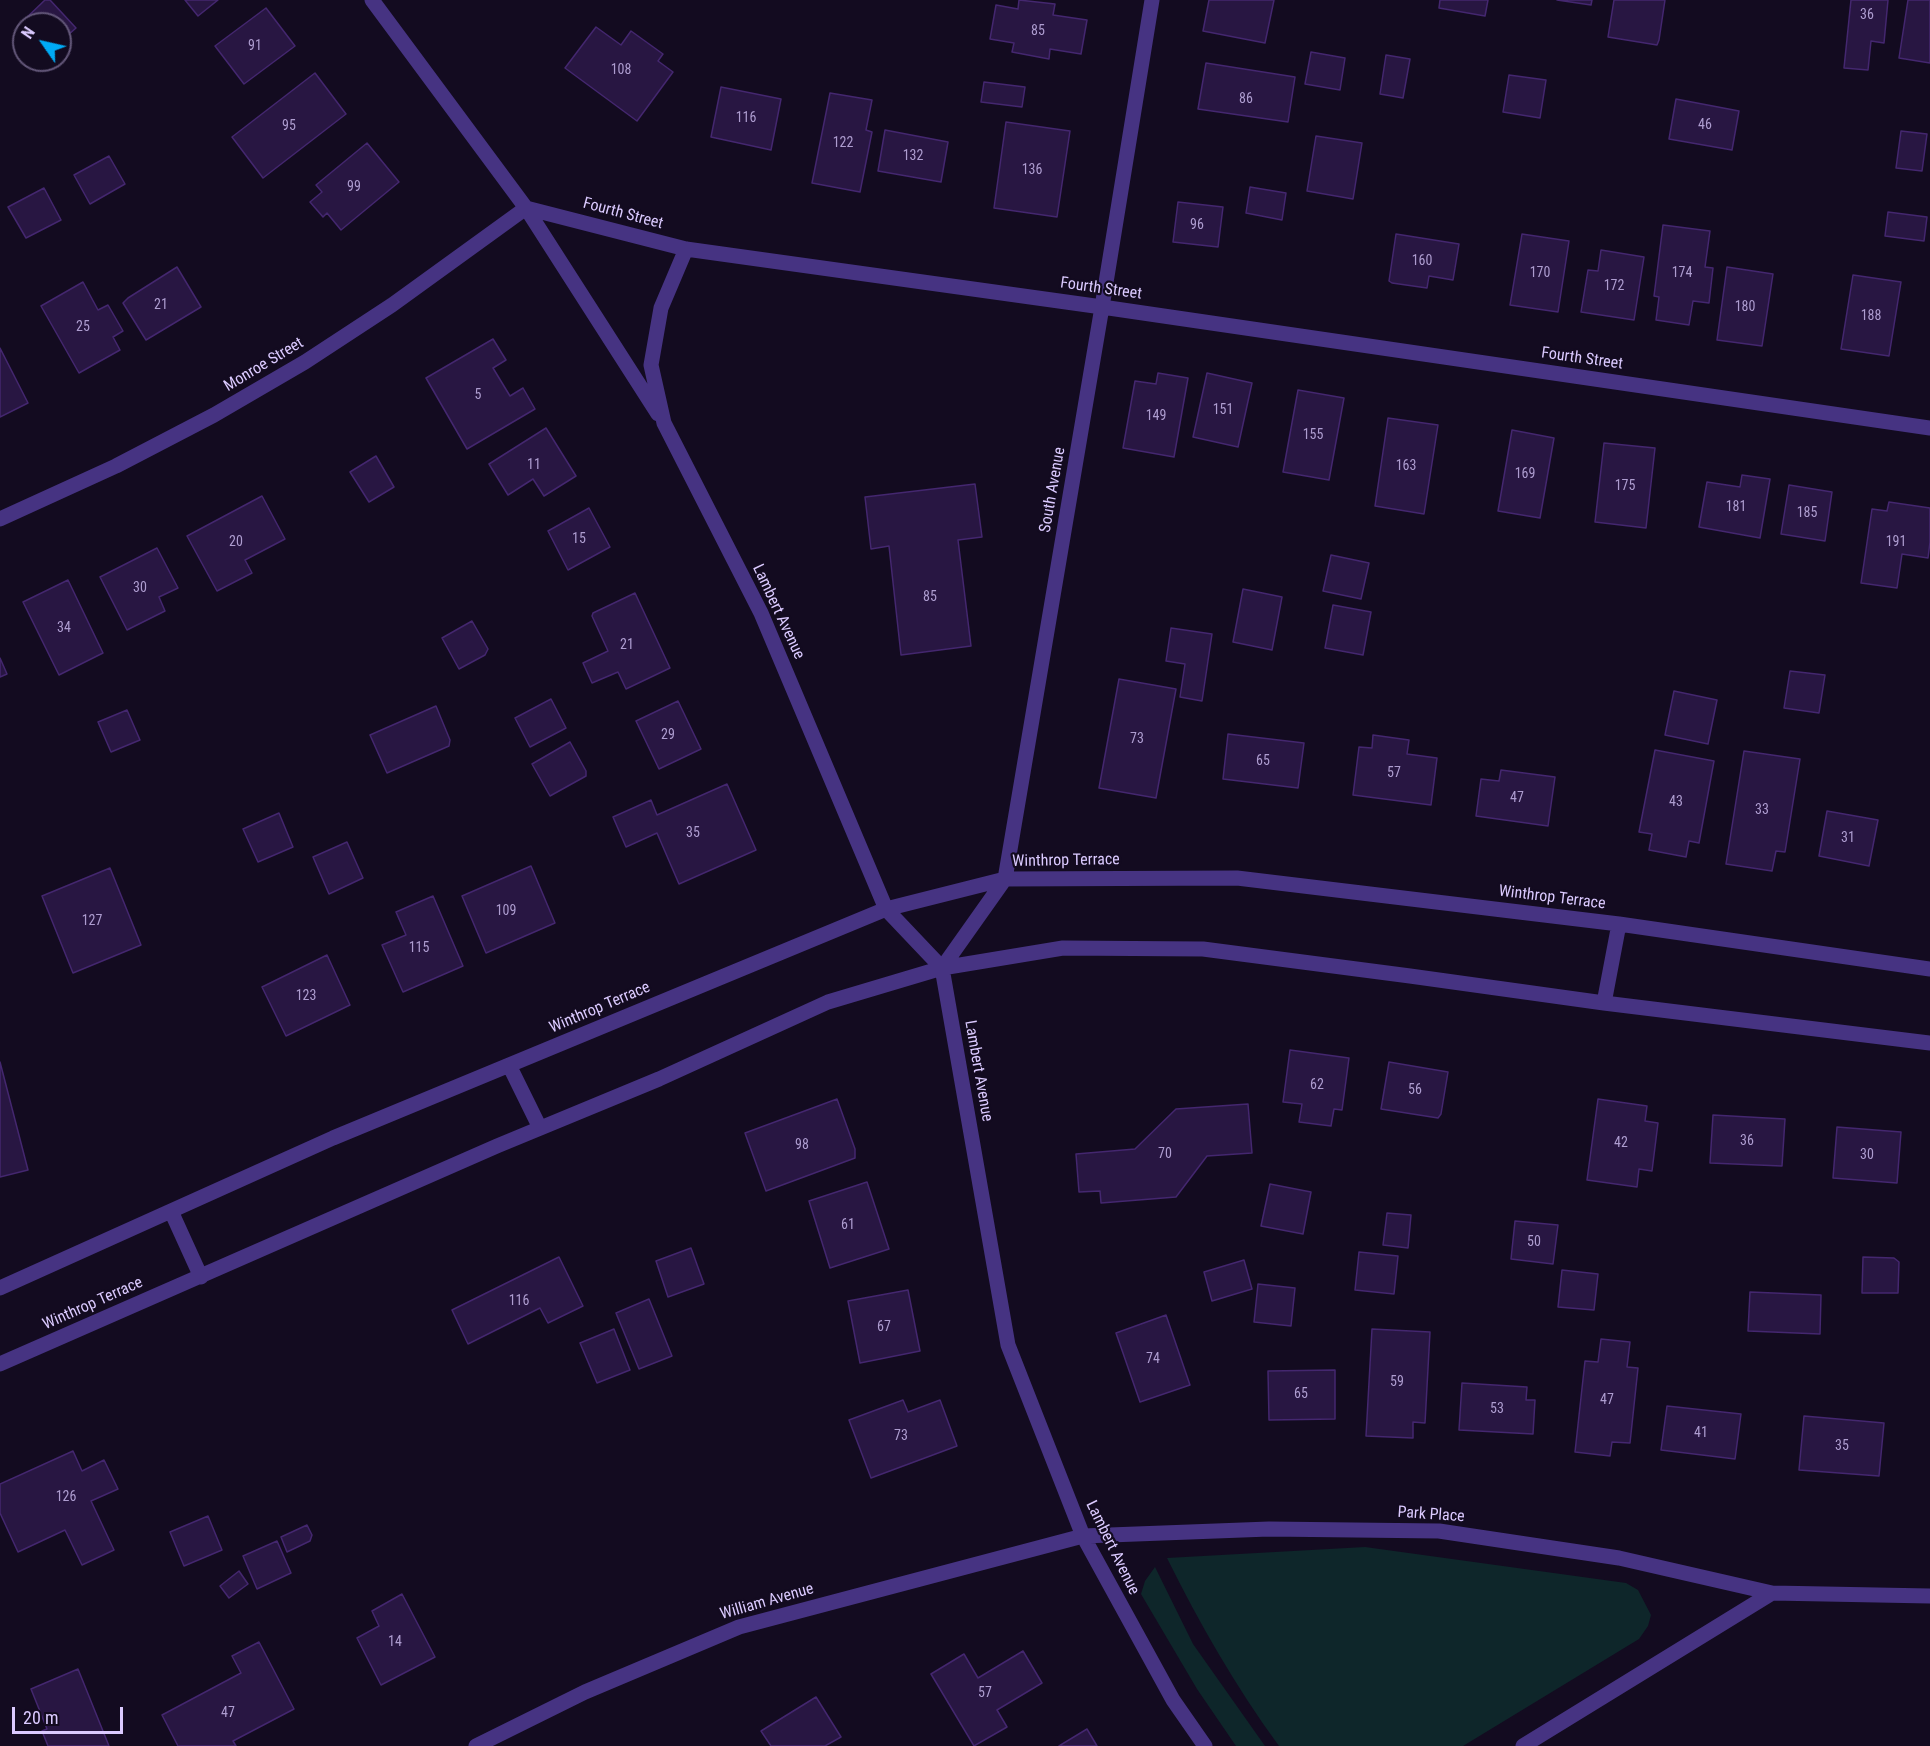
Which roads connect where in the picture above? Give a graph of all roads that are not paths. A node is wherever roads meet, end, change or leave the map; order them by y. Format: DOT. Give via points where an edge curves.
graph roads {
  1 [pos="372,0"];
  2 [pos="1152,0"];
  3 [pos="526,208"];
  4 [pos="686,249"];
  5 [pos="1102,307"];
  6 [pos="664,423"];
  7 [pos="1930,428"];
  8 [pos="0,519"];
  9 [pos="1005,879"];
  10 [pos="886,909"];
  11 [pos="1619,924"];
  12 [pos="942,968"];
  13 [pos="1930,969"];
  14 [pos="1604,1004"];
  15 [pos="1930,1043"];
  16 [pos="508,1065"];
  17 [pos="540,1128"];
  18 [pos="171,1211"];
  19 [pos="201,1277"];
  20 [pos="0,1288"];
  21 [pos="0,1364"];
  22 [pos="1083,1536"];
  23 [pos="1772,1593"];
  24 [pos="1930,1596"];
  25 [pos="476,1746"];
  26 [pos="1204,1746"];
  27 [pos="1523,1746"];
  1 -- 3 [label="street"];
  2 -- 5 [label="street, South Avenue"];
  3 -- 4 [label="street, Fourth Street"];
  3 -- 6 [label="street, Lambert Avenue"];
  3 -- 8 [label="street, Monroe Street" via="305,362 116,466"];
  4 -- 5 [label="street, Fourth Street"];
  4 -- 6 [label="street, Lambert Avenue" via="661,308 651,365"];
  5 -- 7 [label="street, Fourth Street"];
  5 -- 9 [label="street, South Avenue"];
  6 -- 10 [label="street, Lambert Avenue" via="760,612"];
  9 -- 10 [label="street, Winthrop Terrace"];
  9 -- 11 [label="street, Winthrop Terrace" via="1237,878"];
  9 -- 12 [label="street, South Avenue"];
  10 -- 12 [label="street, Lambert Avenue"];
  10 -- 16 [label="street, Winthrop Terrace"];
  11 -- 13 [label="street, Winthrop Terrace"];
  11 -- 14 [label="street, Winthrop Terrace"];
  12 -- 14 [label="street, Winthrop Terrace" via="1063,948 1203,949"];
  12 -- 17 [label="street, Winthrop Terrace" via="828,1002"];
  12 -- 22 [label="street, Lambert Avenue" via="1008,1346"];
  14 -- 15 [label="street, Winthrop Terrace"];
  16 -- 17 [label="street"];
  16 -- 18 [label="street, Winthrop Terrace"];
  17 -- 19 [label="street, Winthrop Terrace"];
  18 -- 19 [label="street"];
  18 -- 20 [label="street, Winthrop Terrace"];
  19 -- 21 [label="street, Winthrop Terrace"];
  22 -- 23 [label="street, Park Place" via="1269,1529 1439,1531 1619,1557"];
  22 -- 25 [label="street, William Avenue" via="739,1627 585,1692"];
  22 -- 26 [label="street, Lambert Avenue" via="1173,1700"];
  23 -- 24 [label="street, Park Place"];
  23 -- 27 [label="street"];
}
